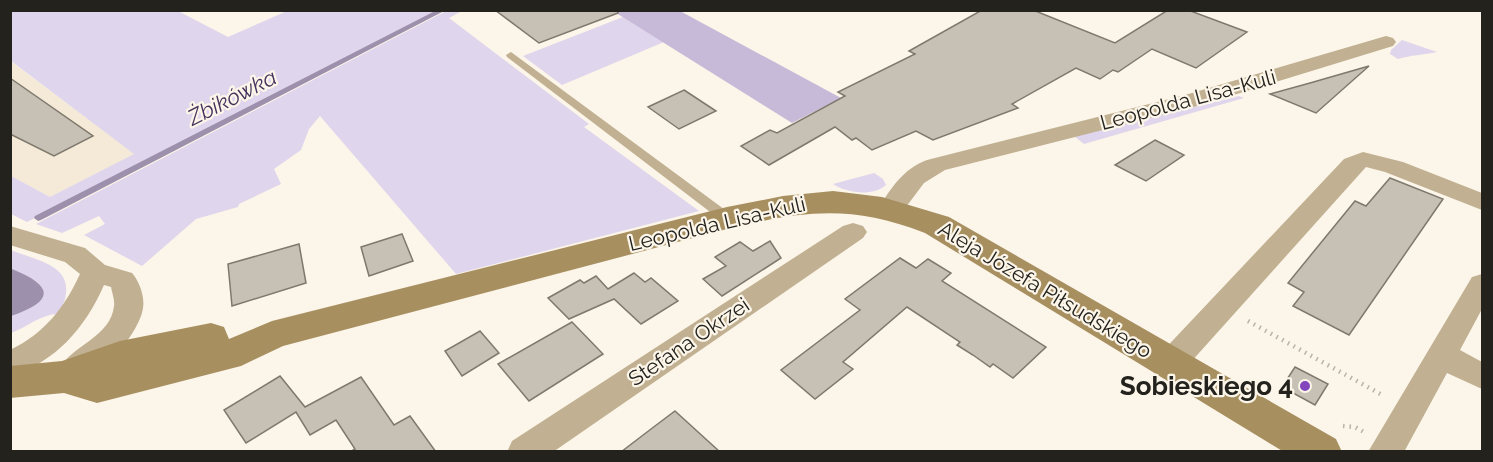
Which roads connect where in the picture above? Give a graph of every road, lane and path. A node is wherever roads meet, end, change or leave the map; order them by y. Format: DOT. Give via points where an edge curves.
graph roads {
  1 [pos="1386,42"];
  2 [pos="511,55"];
  3 [pos="1482,202"];
  4 [pos="891,209"];
  5 [pos="727,218"];
  6 [pos="853,232"];
  7 [pos="10,235"];
  8 [pos="95,272"];
  9 [pos="1482,284"];
  10 [pos="1222,307"];
  11 [pos="1442,356"];
  12 [pos="10,364"];
  13 [pos="1170,364"];
  14 [pos="1482,376"];
  15 [pos="64,377"];
  16 [pos="10,382"];
  17 [pos="1410,410"];
  18 [pos="524,452"];
  19 [pos="1321,452"];
  20 [pos="1385,452"];
  1 -- 4 [label="street, Leopolda Lisa-Kuli" via="1192,100 936,165 912,178"];
  2 -- 5 [label="lane"];
  3 -- 10 [label="street" via="1394,167 1363,159 1353,164"];
  4 -- 5 [label="street, Leopolda Lisa-Kuli" via="840,200 782,205"];
  4 -- 13 [label="street, Aleja Józefa Piłsudskiego" via="937,225"];
  5 -- 15 [label="street, Leopolda Lisa-Kuli" via="272,335 241,351 97,387"];
  6 -- 18 [label="street, Stefana Okrzei"];
  7 -- 8 [label="street" via="75,255"];
  8 -- 12 [label="street" via="83,302 69,322 38,348"];
  8 -- 15 [label="street" via="122,280 129,297 128,314 122,328 102,349"];
  9 -- 11 [label="street"];
  10 -- 13 [label="street"];
  10 -- 17 [label="path"];
  11 -- 14 [label="street"];
  11 -- 17 [label="street"];
  13 -- 19 [label="street, Aleja Józefa Piłsudskiego"];
  15 -- 16 [label="street, Leopolda Lisa-Kuli"];
  17 -- 20 [label="street"];
}
